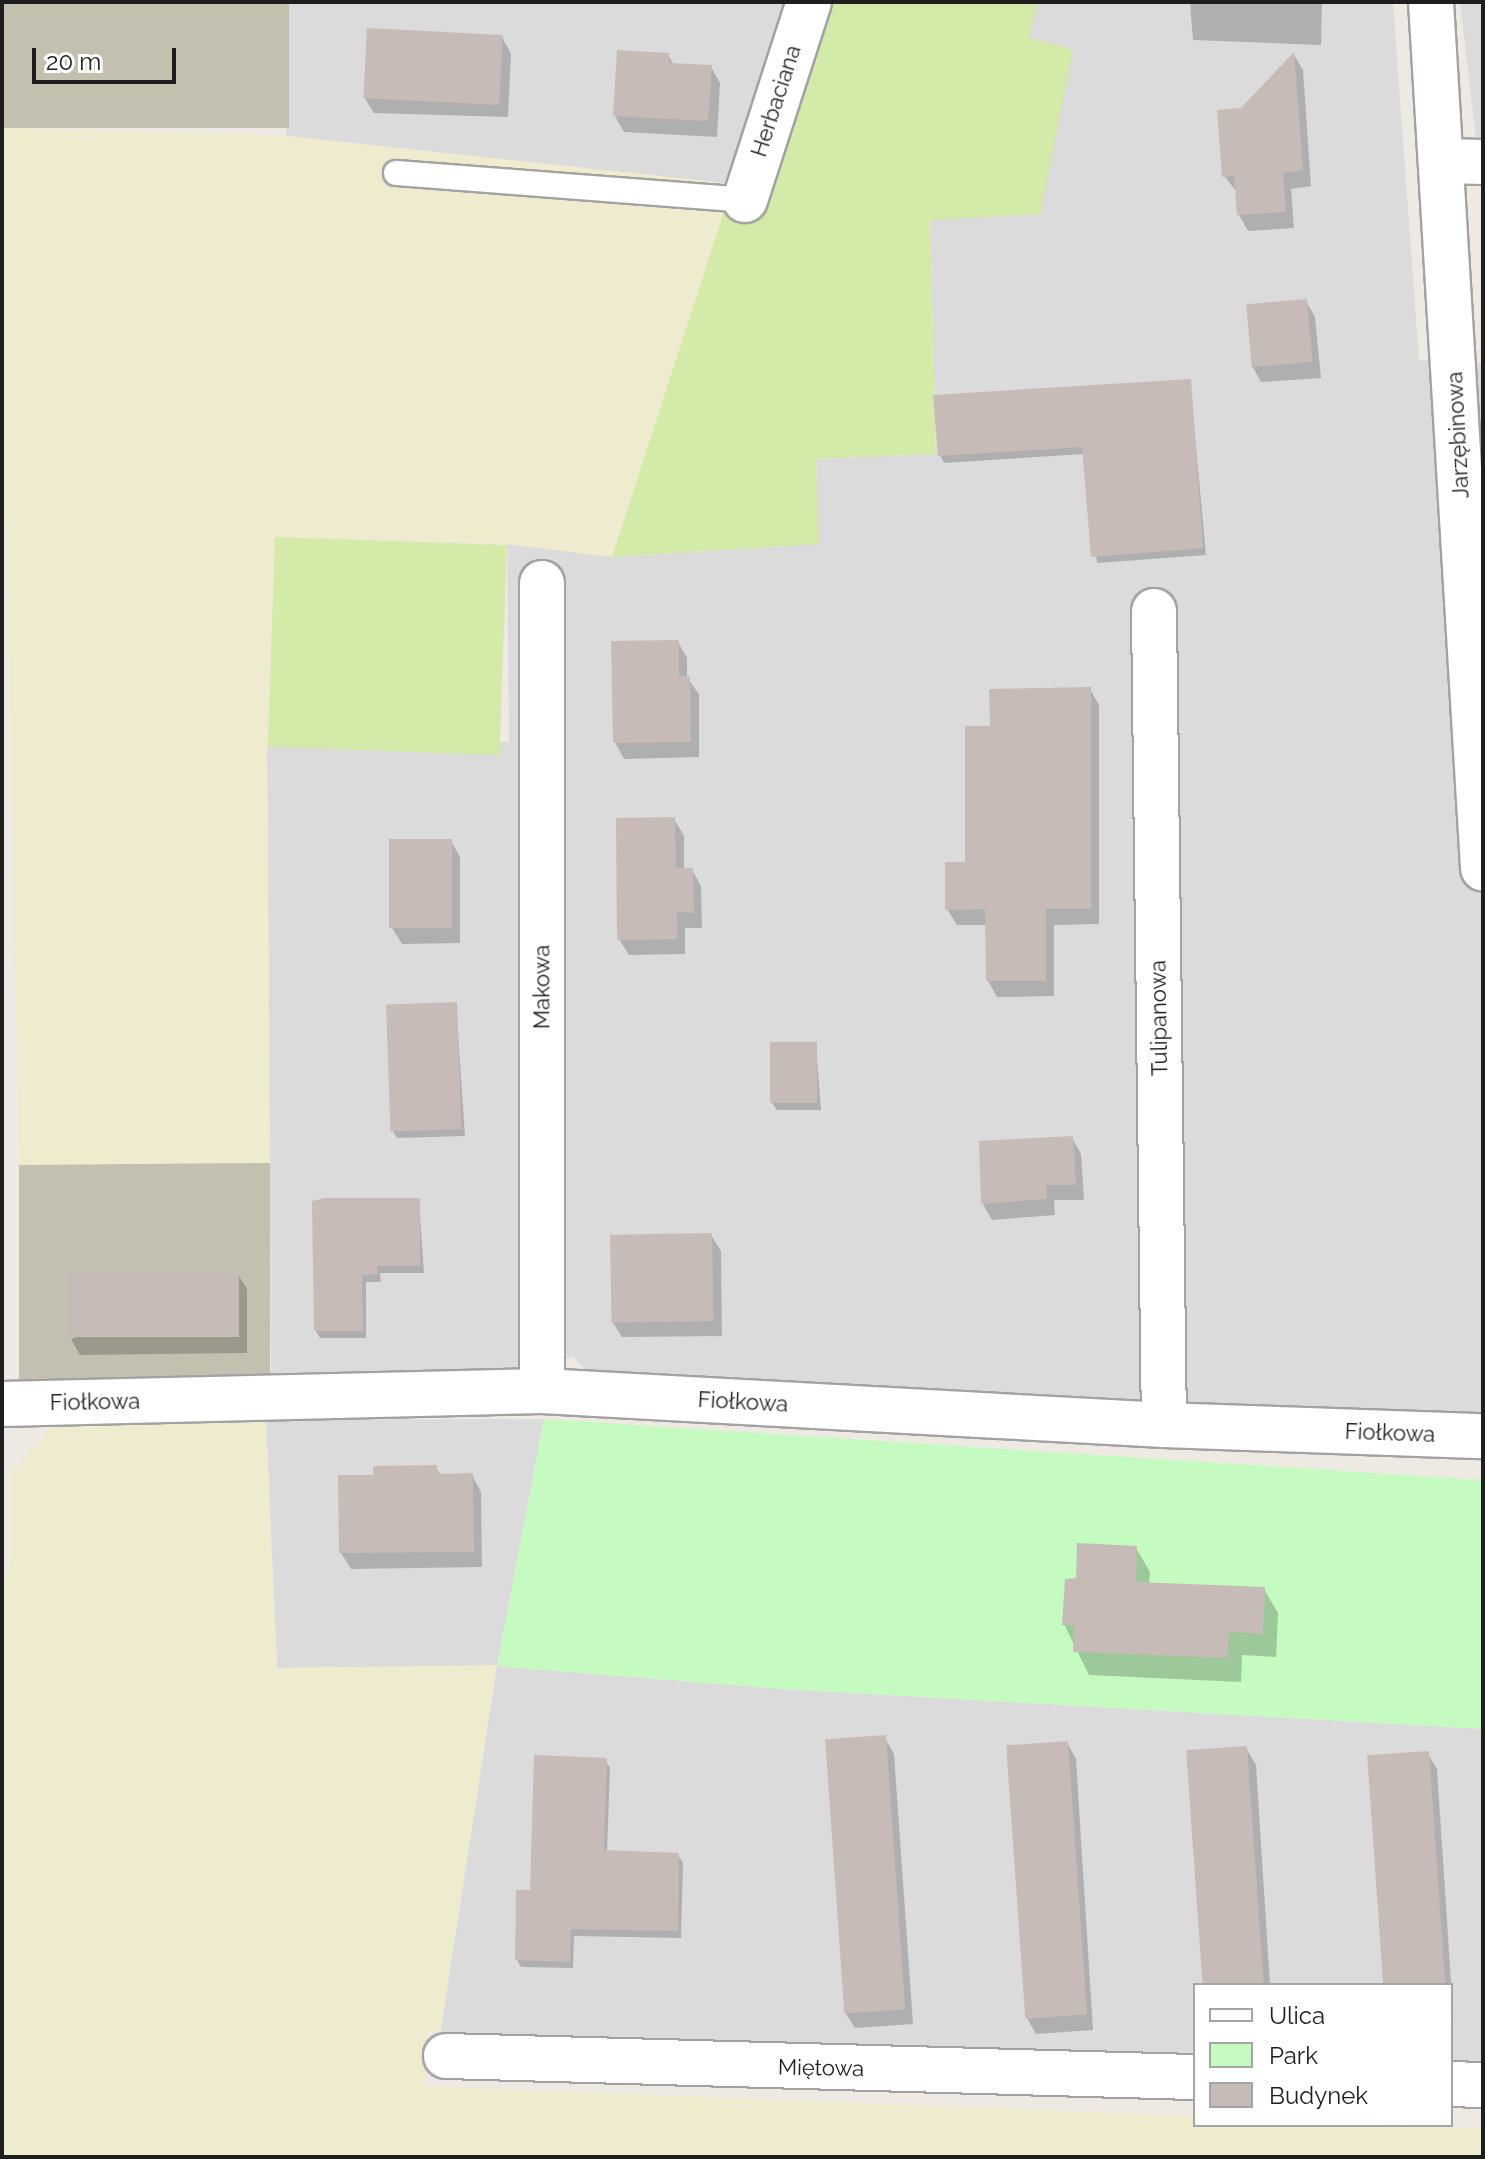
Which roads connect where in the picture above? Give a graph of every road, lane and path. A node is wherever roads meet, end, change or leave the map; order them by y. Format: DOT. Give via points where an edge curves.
graph roads {
  1 [pos="809,2"];
  2 [pos="1431,2"];
  3 [pos="1463,162"];
  4 [pos="396,173"];
  5 [pos="745,200"];
  6 [pos="542,583"];
  7 [pos="1154,611"];
  8 [pos="1483,868"];
  9 [pos="542,1391"];
  10 [pos="2,1404"];
  11 [pos="1164,1425"];
  12 [pos="1483,1436"];
  13 [pos="446,2056"];
  14 [pos="1193,2077"];
  15 [pos="1453,2084"];
  16 [pos="1483,2085"];
  1 -- 5 [label="street, Herbaciana"];
  2 -- 3 [label="street, Jarzębinowa"];
  3 -- 8 [label="street, Jarzębinowa"];
  4 -- 5 [label="lane"];
  6 -- 9 [label="street, Makowa"];
  7 -- 11 [label="street, Tulipanowa"];
  9 -- 10 [label="street, Fiołkowa"];
  9 -- 11 [label="street, Fiołkowa"];
  11 -- 12 [label="street, Fiołkowa"];
  13 -- 14 [label="street, Miętowa"];
  15 -- 16 [label="street"];
}
